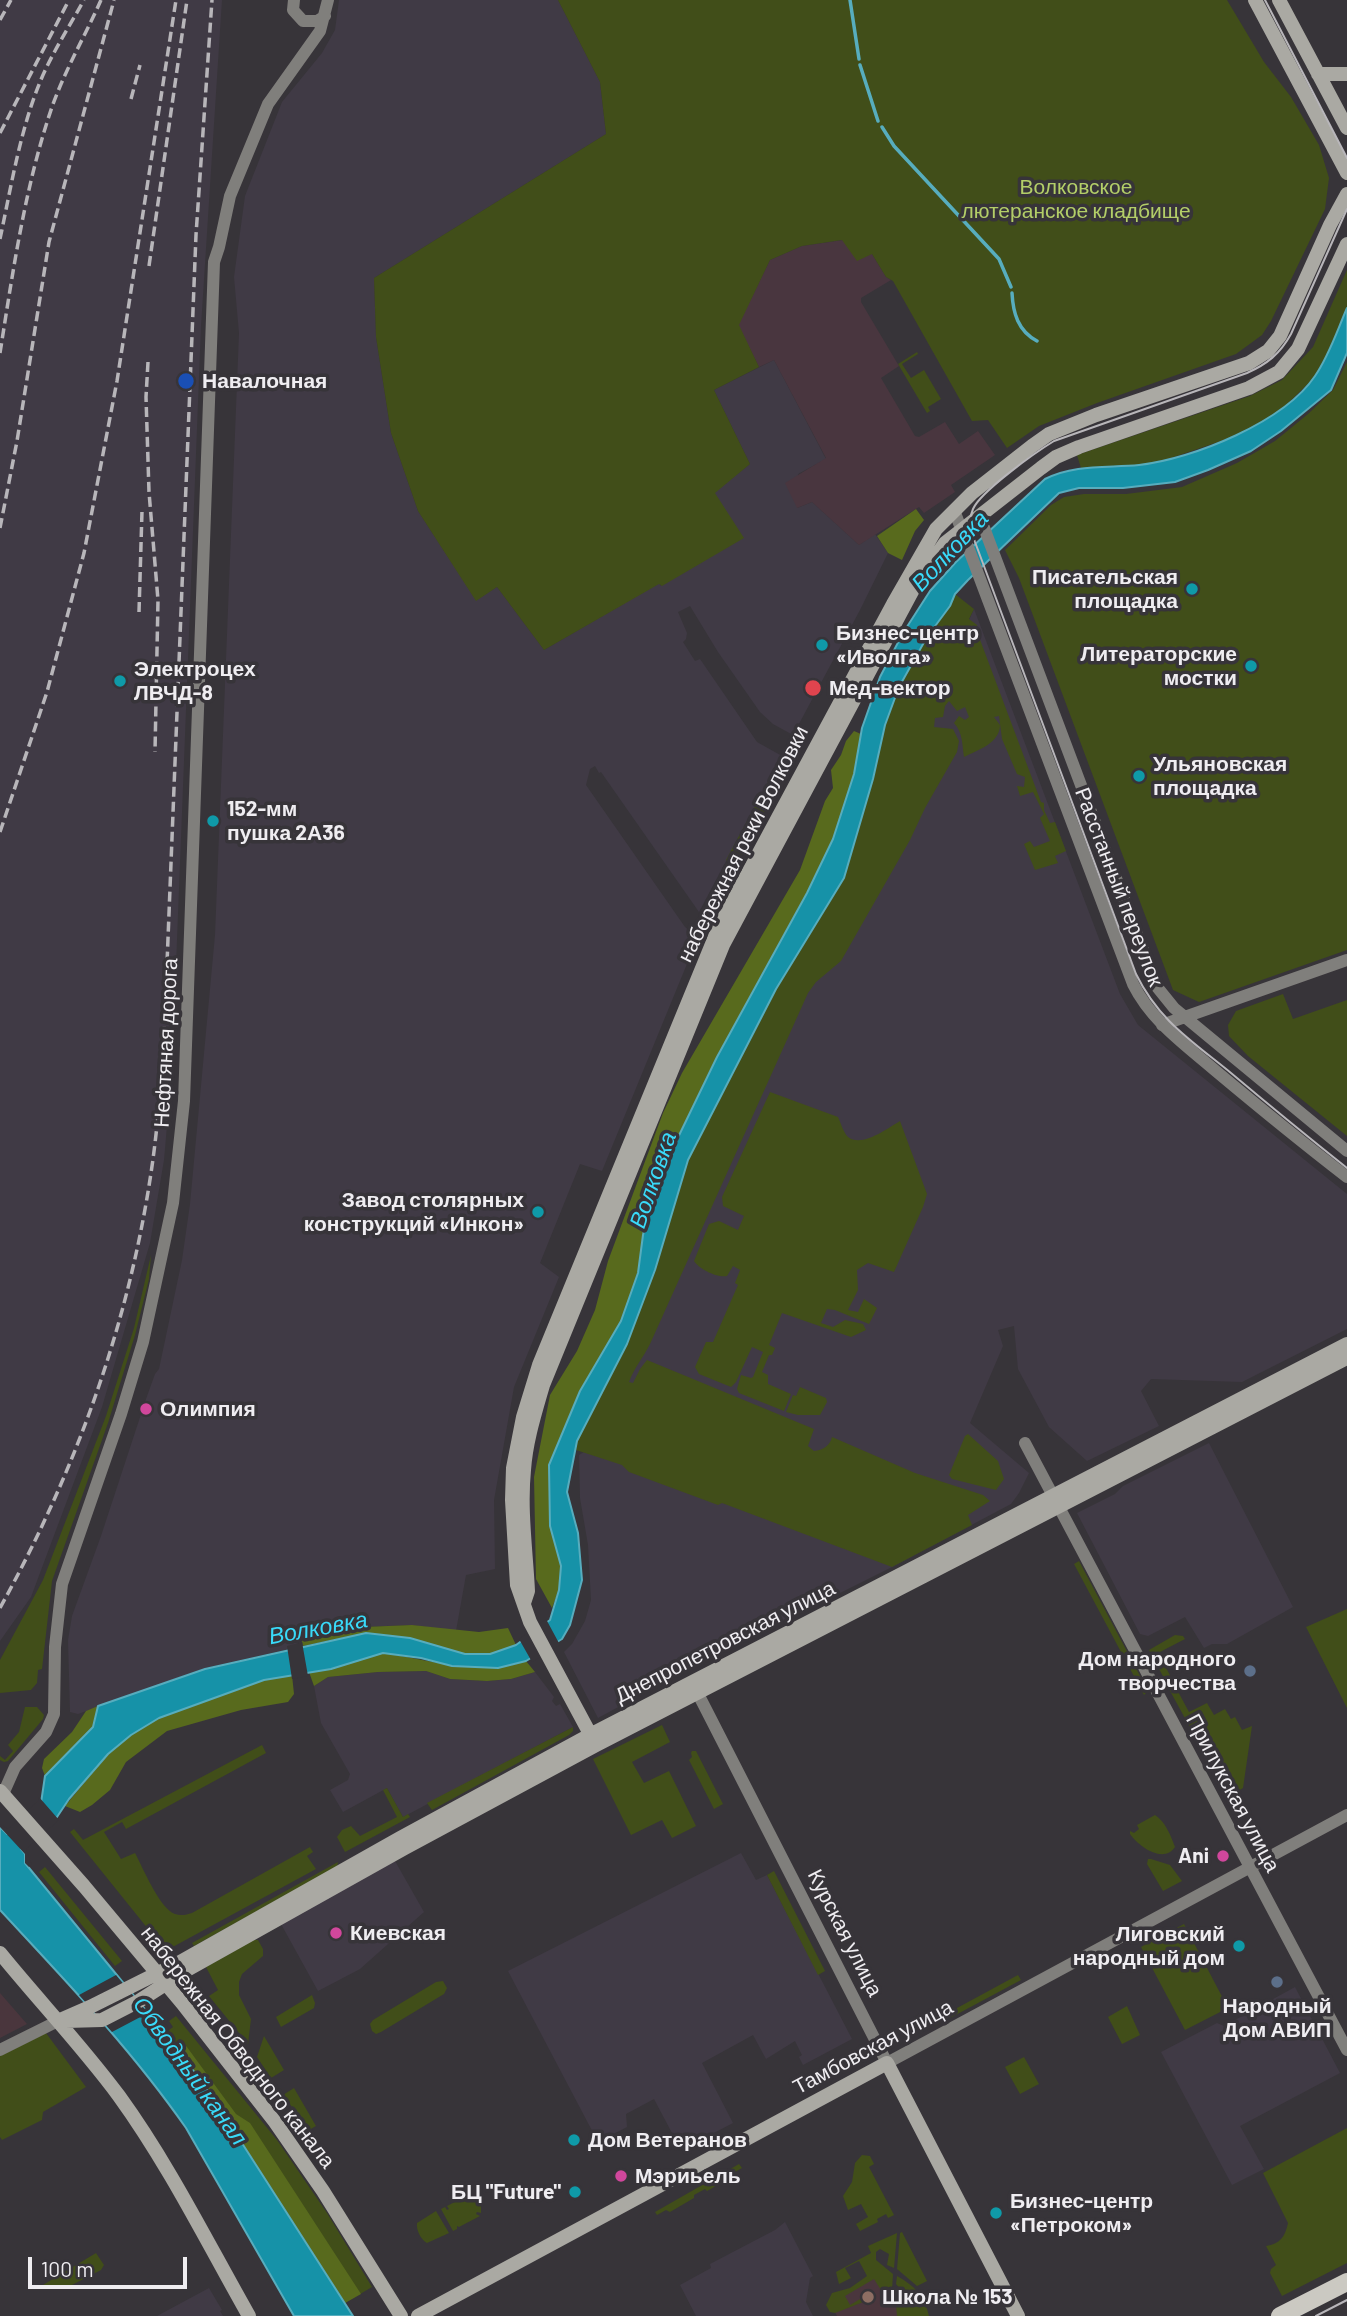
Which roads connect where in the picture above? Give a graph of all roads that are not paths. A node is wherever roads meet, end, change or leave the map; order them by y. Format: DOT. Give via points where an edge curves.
graph roads {
  1 [pos="328,0"];
  2 [pos="1255,0"];
  3 [pos="1279,0"];
  4 [pos="293,5"];
  5 [pos="325,16"];
  6 [pos="1318,74"];
  7 [pos="1347,74"];
  8 [pos="1347,128"];
  9 [pos="1347,173"];
  10 [pos="1347,194"];
  11 [pos="1347,244"];
  12 [pos="954,510"];
  13 [pos="980,517"];
  14 [pos="962,530"];
  15 [pos="1347,960"];
  16 [pos="1185,1017"];
  17 [pos="1161,1025"];
  18 [pos="1347,1151"];
  19 [pos="1347,1177"];
  20 [pos="1347,1344"];
  21 [pos="1347,1358"];
  22 [pos="1025,1443"];
  23 [pos="1056,1500"];
  24 [pos="524,1603"];
  25 [pos="694,1688"];
  26 [pos="593,1740"];
  27 [pos="5,1796"];
  28 [pos="1347,1815"];
  29 [pos="1250,1867"];
  30 [pos="0,1953"];
  31 [pos="156,1973"];
  32 [pos="166,1985"];
  33 [pos="58,2021"];
  34 [pos="0,2050"];
  35 [pos="1347,2050"];
  36 [pos="887,2063"];
  37 [pos="1347,2281"];
  38 [pos="249,2316"];
  39 [pos="401,2316"];
  40 [pos="418,2316"];
  41 [pos="1018,2316"];
  42 [pos="1280,2316"];
  1 -- 5 [label="street, Нефтяная дорога"];
  2 -- 9 [label="street"];
  3 -- 6 [label="street"];
  4 -- 5 [label="street" via="299,18 307,22"];
  5 -- 27 [label="street, Нефтяная дорога" via="314,40 268,104 230,197 214,262 184,1101 173,1203 138,1361 62,1584 54,1714 46,1732 15,1767"];
  6 -- 7 [label="street"];
  6 -- 8 [label="street"];
  10 -- 12 [label="street, набережная реки Волковки" via="1280,336 1263,356 1073,424 1032,446"];
  11 -- 13 [label="street, набережная реки Волковки" via="1303,342 1270,379 1068,451"];
  12 -- 14 [label="street"];
  12 -- 24 [label="street, набережная реки Волковки" via="918,557 719,927 540,1365 519,1434 512,1483 516,1577"];
  13 -- 14 [label="street, набережная реки Волковки"];
  13 -- 16 [label="street, Расстанный переулок" via="1152,975 1166,1000"];
  14 -- 17 [label="street, Расстанный переулок" via="1133,984"];
  14 -- 24 [label="street, набережная реки Волковки" via="946,543 908,597 730,929 683,1040 543,1385 523,1482 528,1591"];
  15 -- 16 [label="street"];
  16 -- 17 [label="street"];
  16 -- 18 [label="street, Расстанный переулок"];
  17 -- 19 [label="street, Расстанный переулок"];
  20 -- 23 [label="street, Днепропетровская улица"];
  21 -- 23 [label="street, Днепропетровская улица"];
  22 -- 23 [label="street, Прилукская улица"];
  23 -- 25 [label="street, Днепропетровская улица"];
  23 -- 29 [label="street, Прилукская улица"];
  24 -- 26 [label="street, набережная реки Волковки"];
  25 -- 26 [label="street, Днепропетровская улица"];
  25 -- 36 [label="street, Курская улица"];
  26 -- 31 [label="street, Днепропетровская улица" via="400,1838"];
  26 -- 32 [label="street, Днепропетровская улица"];
  27 -- 31 [label="street, набережная Обводного канала"];
  28 -- 29 [label="street, Тамбовская улица"];
  29 -- 35 [label="street, Прилукская улица"];
  29 -- 36 [label="street, Тамбовская улица"];
  30 -- 33 [label="street"];
  31 -- 32 [label="street, набережная Обводного канала"];
  31 -- 33 [label="street, Днепропетровская улица"];
  32 -- 33 [label="street, Днепропетровская улица" via="102,2020"];
  32 -- 39 [label="street, набережная Обводного канала" via="282,2132"];
  33 -- 34 [label="street"];
  33 -- 38 [label="street" via="138,2124"];
  36 -- 40 [label="street, Тамбовская улица"];
  36 -- 41 [label="street, Курская улица"];
  37 -- 42 [label="main road"];
}
